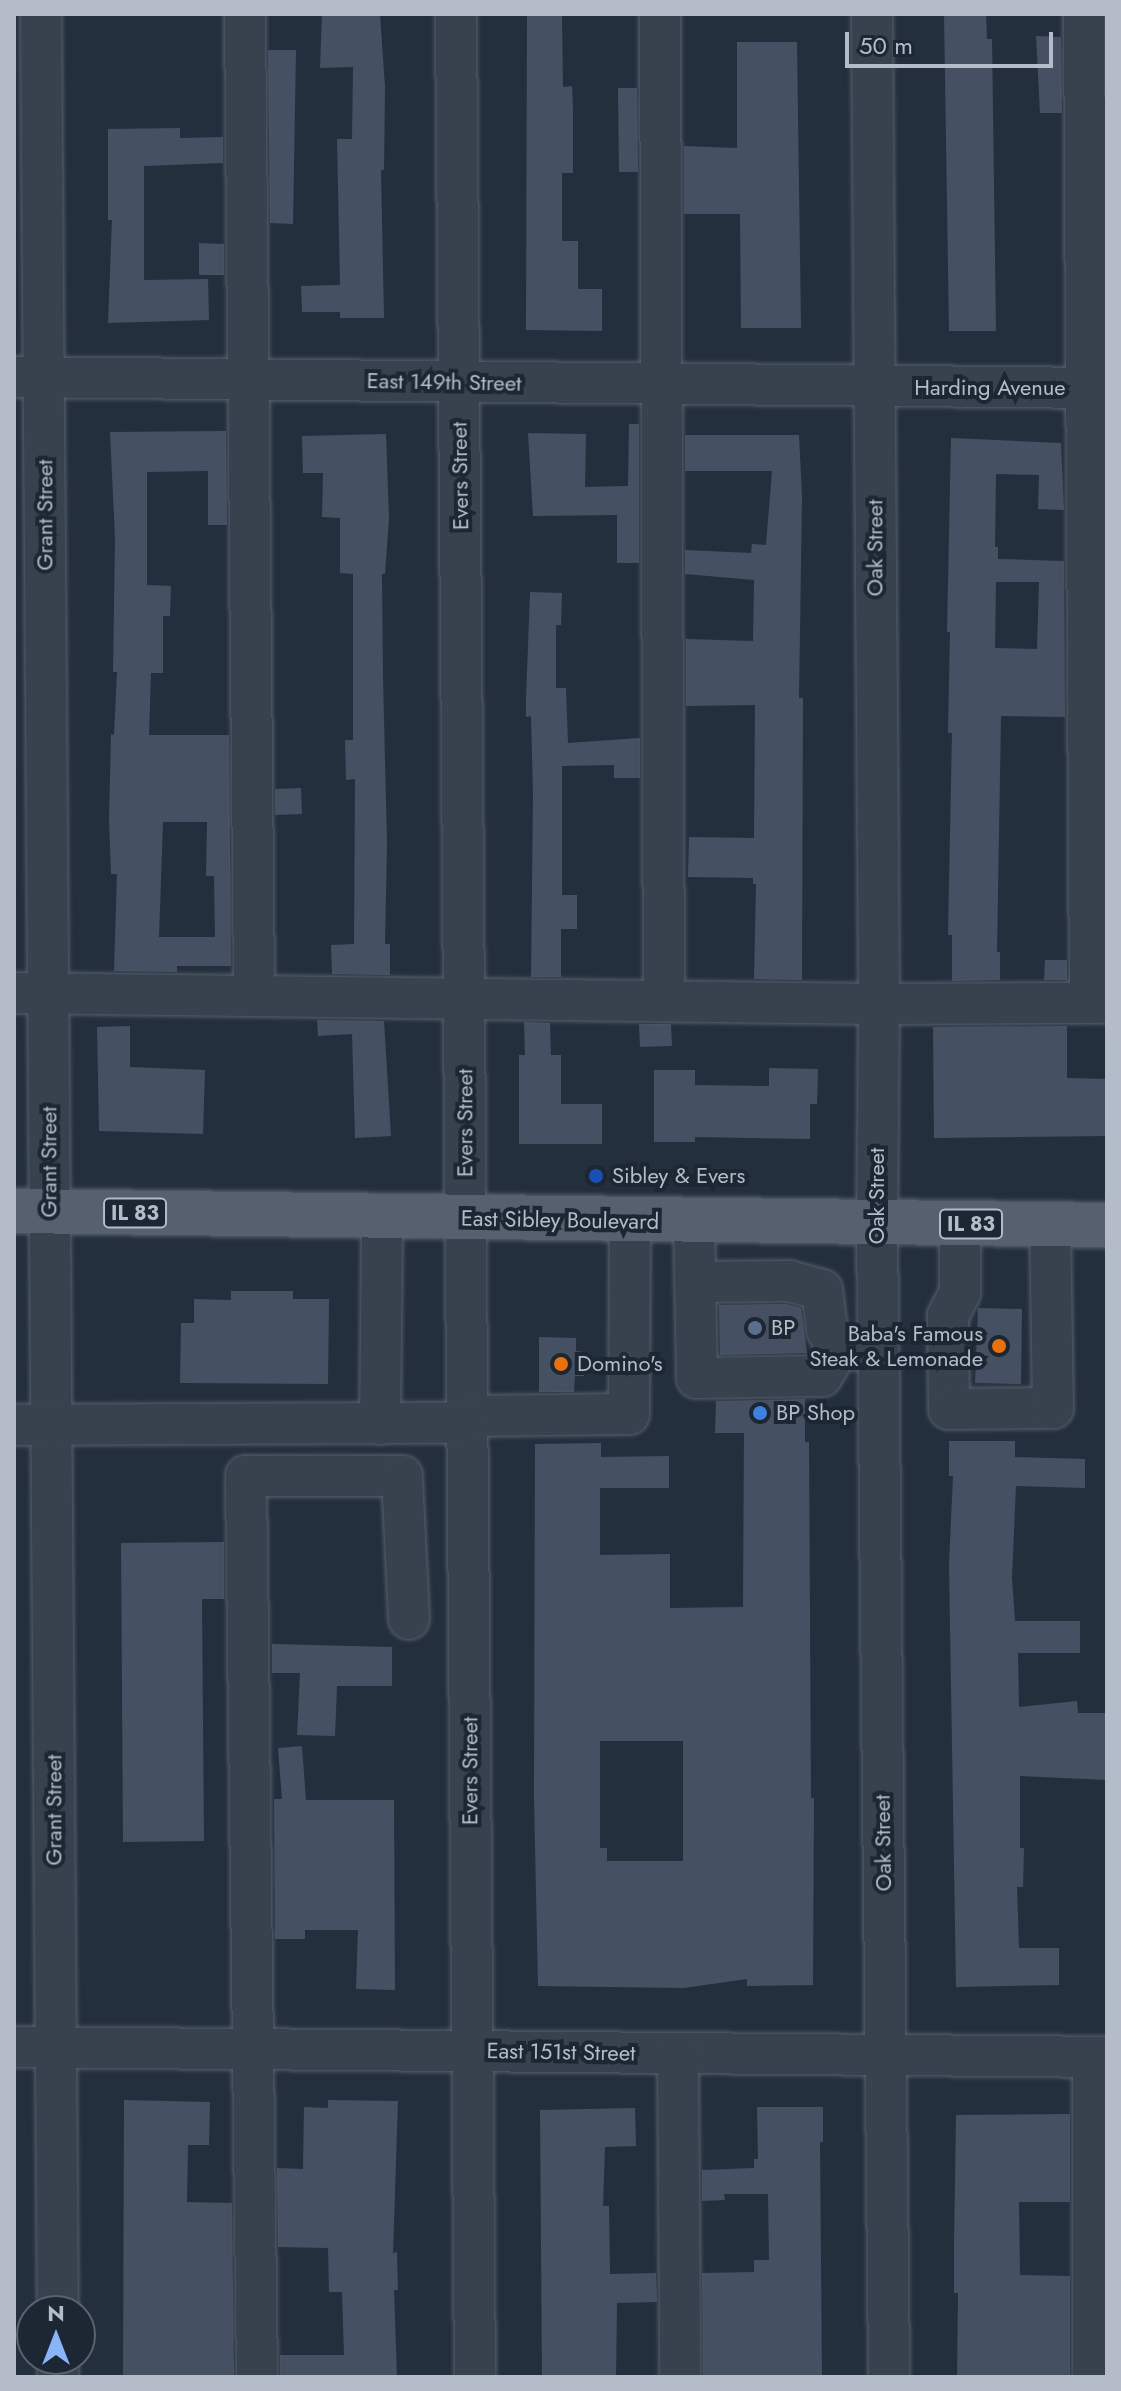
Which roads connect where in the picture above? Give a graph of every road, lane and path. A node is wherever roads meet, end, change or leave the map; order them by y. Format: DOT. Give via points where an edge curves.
graph roads {
  1 [pos="41,14"];
  2 [pos="245,14"];
  3 [pos="456,14"];
  4 [pos="660,14"];
  5 [pos="872,14"];
  6 [pos="1084,14"];
  7 [pos="29,377"];
  8 [pos="247,380"];
  9 [pos="459,382"];
  10 [pos="663,385"];
  11 [pos="873,387"];
  12 [pos="1096,388"];
  13 [pos="254,995"];
  14 [pos="465,998"];
  15 [pos="664,999"];
  16 [pos="1098,1002"];
  17 [pos="879,1004"];
  18 [pos="31,1011"];
  19 [pos="32,1212"];
  20 [pos="382,1217"];
  21 [pos="466,1219"];
  22 [pos="630,1221"];
  23 [pos="694,1221"];
  24 [pos="877,1224"];
  25 [pos="960,1224"];
  26 [pos="1050,1225"];
  27 [pos="1107,1225"];
  28 [pos="696,1282"];
  29 [pos="838,1349"];
  30 [pos="878,1350"];
  31 [pos="467,1420"];
  32 [pos="33,1424"];
  33 [pos="380,1424"];
  34 [pos="409,1619"];
  35 [pos="14,2047"];
  36 [pos="56,2047"];
  37 [pos="253,2049"];
  38 [pos="472,2051"];
  39 [pos="678,2053"];
  40 [pos="886,2055"];
  41 [pos="1100,2057"];
  42 [pos="58,2295"];
  43 [pos="257,2377"];
  44 [pos="475,2377"];
  45 [pos="680,2377"];
  46 [pos="889,2377"];
  47 [pos="1093,2377"];
  1 -- 7 [label="street, Grant Street"];
  2 -- 8 [label="street"];
  3 -- 9 [label="street, Evers Street"];
  4 -- 10 [label="street"];
  5 -- 11 [label="street, Oak Street"];
  6 -- 12 [label="street"];
  7 -- 8 [label="street, East 149th Street"];
  7 -- 18 [label="street, Grant Street"];
  8 -- 9 [label="street, East 149th Street"];
  8 -- 13 [label="street"];
  9 -- 10 [label="street, East 149th Street"];
  9 -- 14 [label="street, Evers Street"];
  10 -- 11 [label="street, East 149th Street"];
  10 -- 15 [label="street"];
  11 -- 12 [label="street, Harding Avenue"];
  11 -- 17 [label="street, Oak Street"];
  12 -- 16 [label="street"];
  13 -- 14 [label="street"];
  13 -- 18 [label="street"];
  14 -- 15 [label="street"];
  14 -- 21 [label="street, Evers Street"];
  15 -- 17 [label="street"];
  16 -- 17 [label="street"];
  17 -- 24 [label="street, Oak Street"];
  18 -- 19 [label="street, Grant Street"];
  19 -- 20 [label="main road, East Sibley Boulevard / IL 83"];
  19 -- 32 [label="street, Grant Street"];
  20 -- 21 [label="main road, East Sibley Boulevard / IL 83"];
  20 -- 33 [label="street"];
  21 -- 22 [label="main road, East Sibley Boulevard / IL 83"];
  21 -- 31 [label="street, Evers Street"];
  22 -- 23 [label="main road, East Sibley Boulevard / IL 83"];
  22 -- 31 [label="street" via="629,1414"];
  23 -- 24 [label="main road, East Sibley Boulevard / IL 83"];
  23 -- 28 [label="street"];
  24 -- 25 [label="main road, East Sibley Boulevard / IL 83"];
  24 -- 30 [label="street, Oak Street"];
  25 -- 26 [label="main road, East Sibley Boulevard / IL 83"];
  25 -- 26 [label="street" via="960,1293 948,1316 949,1409 1053,1408"];
  26 -- 27 [label="main road, East Sibley Boulevard / IL 83"];
  28 -- 29 [label="street" via="789,1281 822,1290 827,1330"];
  28 -- 29 [label="street" via="697,1378 822,1376"];
  29 -- 30 [label="street"];
  30 -- 40 [label="street, Oak Street"];
  31 -- 33 [label="street"];
  31 -- 38 [label="street, Evers Street"];
  32 -- 33 [label="street"];
  32 -- 36 [label="street, Grant Street"];
  34 -- 37 [label="street" via="402,1476 246,1476"];
  35 -- 36 [label="street, East 151st Street"];
  36 -- 37 [label="street, East 151st Street"];
  36 -- 42 [label="street, Grant Street"];
  37 -- 38 [label="street, East 151st Street"];
  37 -- 43 [label="street"];
  38 -- 39 [label="street, East 151st Street"];
  38 -- 44 [label="street, Evers Street"];
  39 -- 40 [label="street, East 151st Street"];
  39 -- 45 [label="street"];
  40 -- 41 [label="street, East 151st Street"];
  40 -- 46 [label="street, Oak Street"];
  41 -- 47 [label="street"];
}
